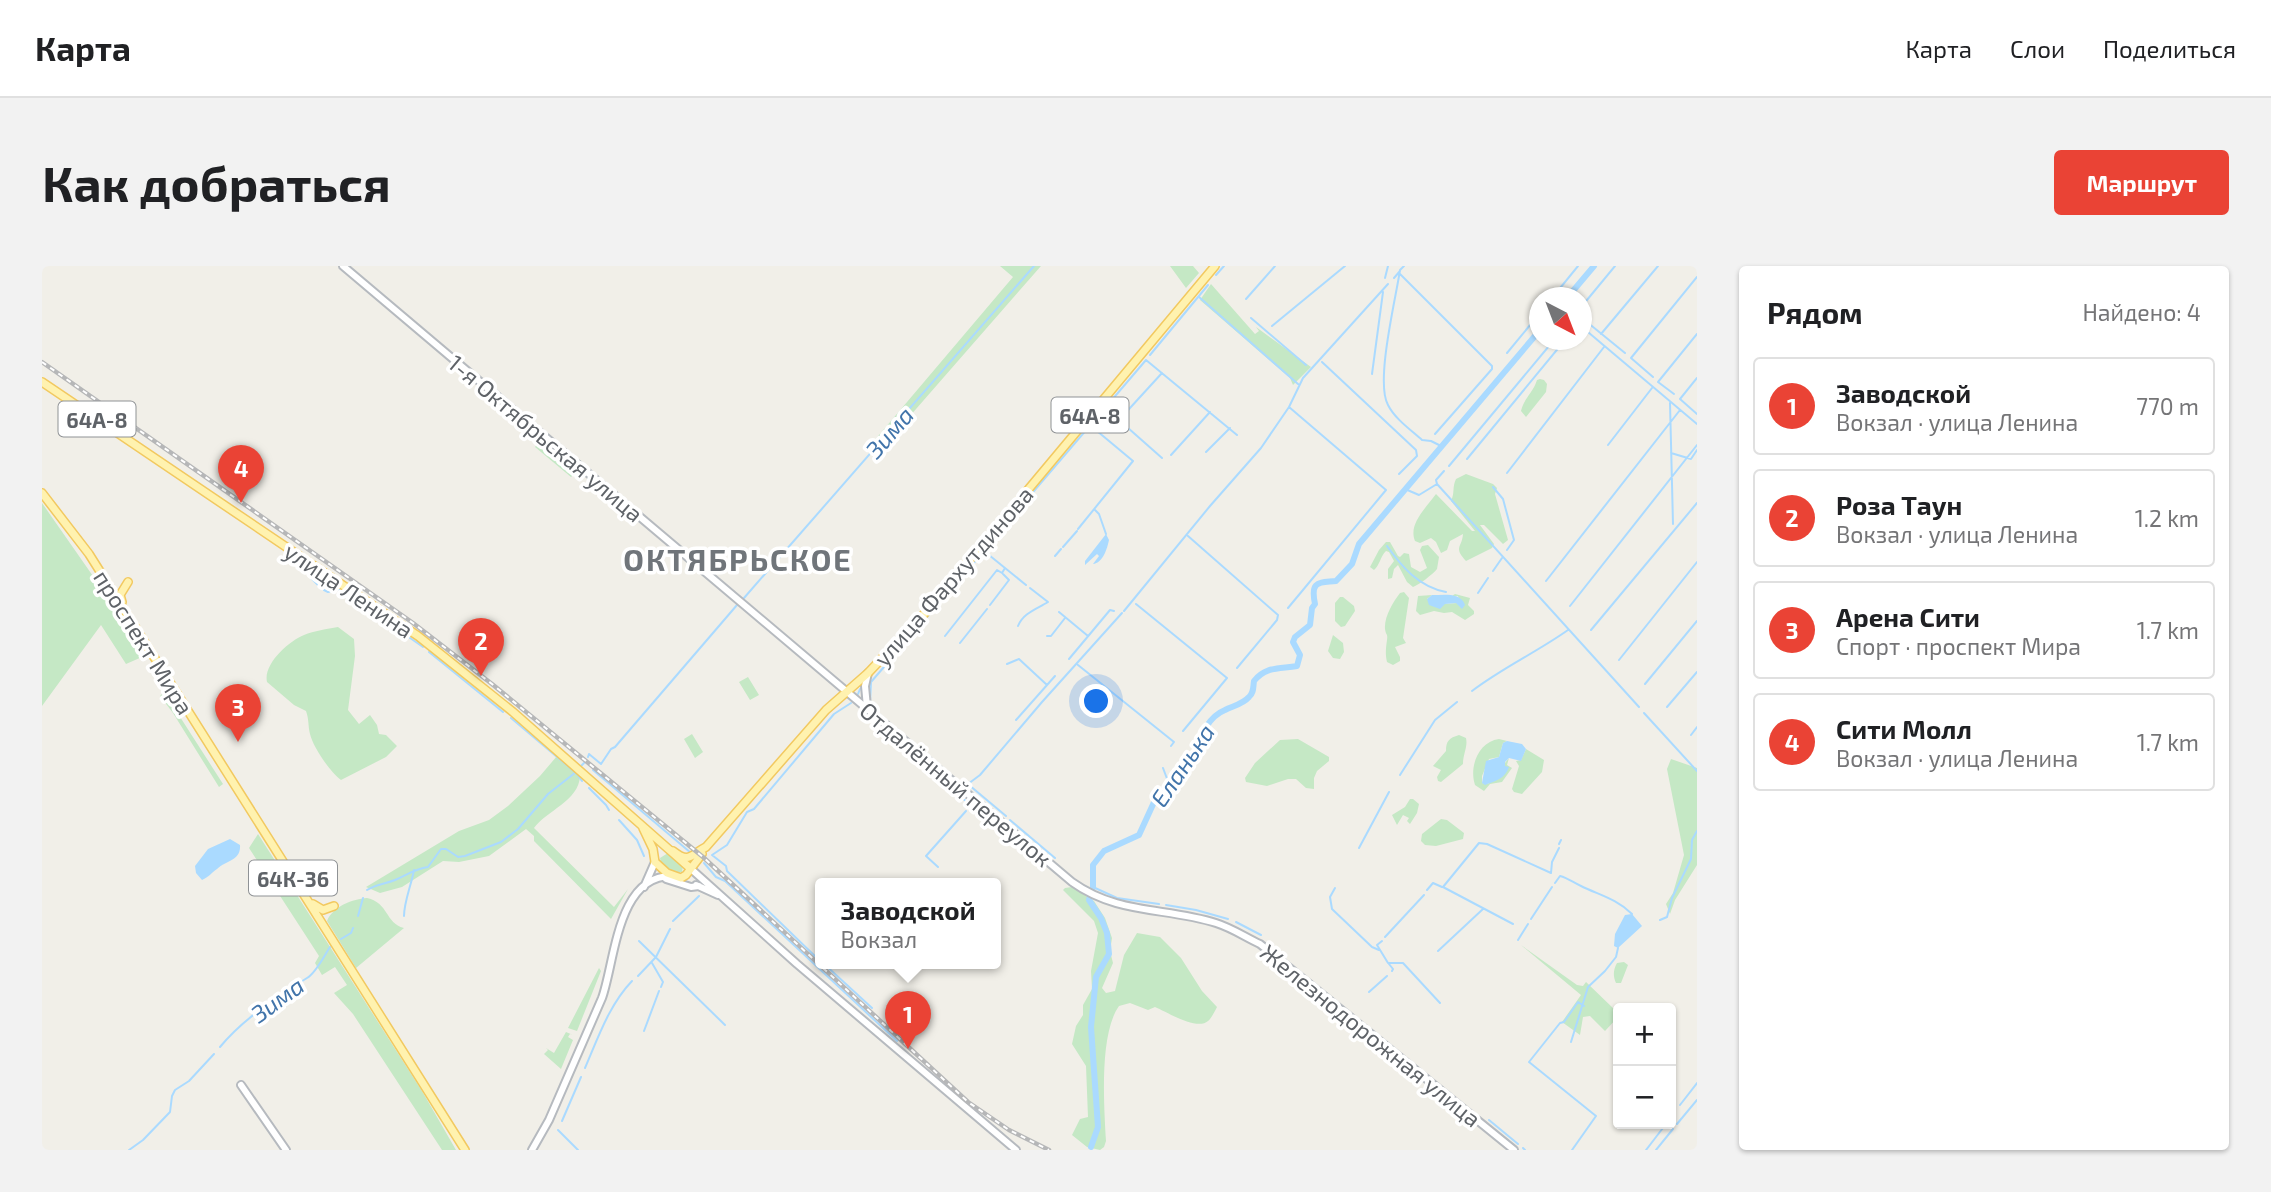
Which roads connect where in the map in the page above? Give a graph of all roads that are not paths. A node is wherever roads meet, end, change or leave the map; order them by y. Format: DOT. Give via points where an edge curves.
graph roads {
  1 [pos="343,266"];
  2 [pos="1215,266"];
  3 [pos="42,382"];
  4 [pos="42,493"];
  5 [pos="99,570"];
  6 [pos="129,581"];
  7 [pos="115,594"];
  8 [pos="130,619"];
  9 [pos="868,673"];
  10 [pos="846,691"];
  11 [pos="867,709"];
  12 [pos="733,816"];
  13 [pos="640,821"];
  14 [pos="706,847"];
  15 [pos="673,851"];
  16 [pos="655,862"];
  17 [pos="690,867"];
  18 [pos="677,877"];
  19 [pos="1066,877"];
  20 [pos="710,884"];
  21 [pos="699,886"];
  22 [pos="644,887"];
  23 [pos="300,888"];
  24 [pos="723,897"];
  25 [pos="334,906"];
  26 [pos="318,916"];
  27 [pos="331,938"];
  28 [pos="241,1084"];
  29 [pos="286,1150"];
  30 [pos="465,1150"];
  31 [pos="532,1150"];
  32 [pos="1016,1150"];
  33 [pos="1514,1150"];
  1 -- 10 [label="main road, 1-я Октябрьская улица"];
  2 -- 9 [label="main road, улица Фархутдинова / 64А-8" via="925,613"];
  3 -- 13 [label="main road, улица Ленина / 64А-8" via="418,636"];
  4 -- 5 [label="main road, проспект Мира / 64К-36"];
  5 -- 6 [label="main road" via="115,587"];
  5 -- 7 [label="main road, проспект Мира / 64К-36"];
  6 -- 7 [label="main road"];
  6 -- 8 [label="main road" via="120,595"];
  7 -- 8 [label="main road, проспект Мира / 64К-36"];
  8 -- 23 [label="main road, проспект Мира / 64К-36"];
  9 -- 10 [label="main road, улица Фархутдинова / 64А-8"];
  9 -- 11 [label="main road"];
  10 -- 11 [label="main road, Отдалённый переулок"];
  10 -- 12 [label="main road, улица Фархутдинова / 64А-8"];
  11 -- 19 [label="main road, Отдалённый переулок"];
  12 -- 14 [label="main road, улица Фархутдинова / 64А-8"];
  12 -- 20 [label="main road" via="699,860 699,870"];
  13 -- 15 [label="main road, улица Ленина / 64А-8"];
  13 -- 16 [label="main road, улица Ленина / 64А-8"];
  14 -- 15 [label="main road" via="689,858"];
  14 -- 17 [label="main road, улица Фархутдинова"];
  15 -- 16 [label="main road" via="661,852"];
  15 -- 17 [label="main road, 64А-8"];
  16 -- 18 [label="main road"];
  16 -- 22 [label="main road"];
  17 -- 18 [label="main road, улица Фархутдинова" via="686,875"];
  17 -- 20 [label="main road"];
  18 -- 21 [label="main road"];
  18 -- 22 [label="main road" via="662,877"];
  19 -- 33 [label="main road, Железнодорожная улица" via="1100,899 1217,923 1259,944"];
  20 -- 24 [label="main road"];
  21 -- 22 [label="main road" via="664,879"];
  21 -- 24 [label="main road"];
  22 -- 31 [label="main road" via="622,919 602,998"];
  23 -- 25 [label="main road" via="317,908"];
  23 -- 26 [label="main road, проспект Мира / 64К-36"];
  24 -- 32 [label="main road"];
  25 -- 26 [label="main road"];
  25 -- 27 [label="main road" via="323,917"];
  26 -- 27 [label="main road, проспект Мира / 64К-36"];
  27 -- 30 [label="main road, проспект Мира / 64К-36"];
  28 -- 29 [label="main road"];
}
